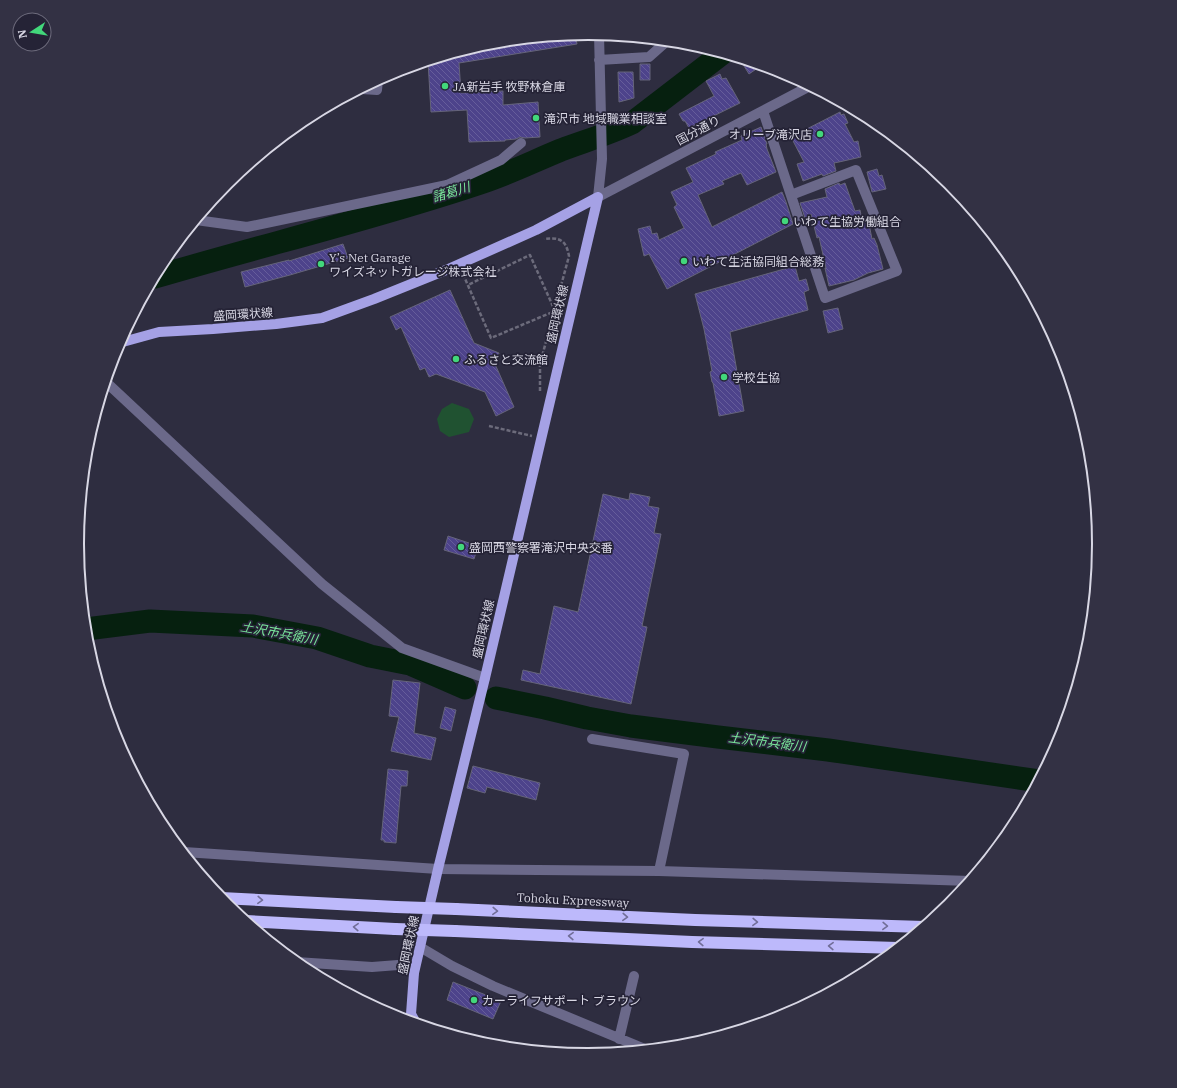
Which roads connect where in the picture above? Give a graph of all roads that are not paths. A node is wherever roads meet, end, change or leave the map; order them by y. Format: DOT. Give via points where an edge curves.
graph roads {
  1 [pos="599,40"];
  2 [pos="663,46"];
  3 [pos="599,60"];
  4 [pos="804,89"];
  5 [pos="763,110"];
  6 [pos="521,143"];
  7 [pos="790,195"];
  8 [pos="598,197"];
  9 [pos="203,221"];
  10 [pos="127,341"];
  11 [pos="110,386"];
  12 [pos="485,678"];
  13 [pos="592,739"];
  14 [pos="190,852"];
  15 [pos="438,869"];
  16 [pos="659,870"];
  17 [pos="963,881"];
  18 [pos="231,898"];
  19 [pos="254,921"];
  20 [pos="916,927"];
  21 [pos="420,946"];
  22 [pos="890,948"];
  23 [pos="308,963"];
  24 [pos="414,973"];
  25 [pos="634,976"];
  26 [pos="412,1016"];
  27 [pos="619,1039"];
  28 [pos="636,1046"];
  1 -- 3 [label="street"];
  2 -- 3 [label="street" via="649,57"];
  3 -- 8 [label="street" via="602,159"];
  4 -- 5 [label="street, 国分通り"];
  5 -- 7 [label="street"];
  5 -- 8 [label="street, 国分通り"];
  6 -- 9 [label="street" via="501,160 447,185 247,227"];
  7 -- 7 [label="street" via="825,298 897,271 856,170"];
  8 -- 10 [label="main road, 盛岡環状線" via="536,230 374,300 322,318 268,325 159,332"];
  8 -- 12 [label="main road, 盛岡環状線"];
  11 -- 12 [label="street" via="322,584 402,648"];
  12 -- 15 [label="main road, 盛岡環状線"];
  13 -- 16 [label="street" via="684,754"];
  14 -- 15 [label="street"];
  15 -- 16 [label="street"];
  15 -- 21 [label="main road, 盛岡環状線"];
  16 -- 17 [label="street"];
  18 -- 20 [label="highway, Tohoku Expressway, one-way, bridge" via="695,920"];
  22 -- 19 [label="highway, one-way, bridge" via="692,942"];
  21 -- 24 [label="main road, 盛岡環状線"];
  21 -- 27 [label="street" via="452,966 493,986"];
  23 -- 24 [label="street" via="372,967 398,965"];
  24 -- 26 [label="main road, 盛岡環状線"];
  25 -- 27 [label="street"];
  27 -- 28 [label="street"];
}
